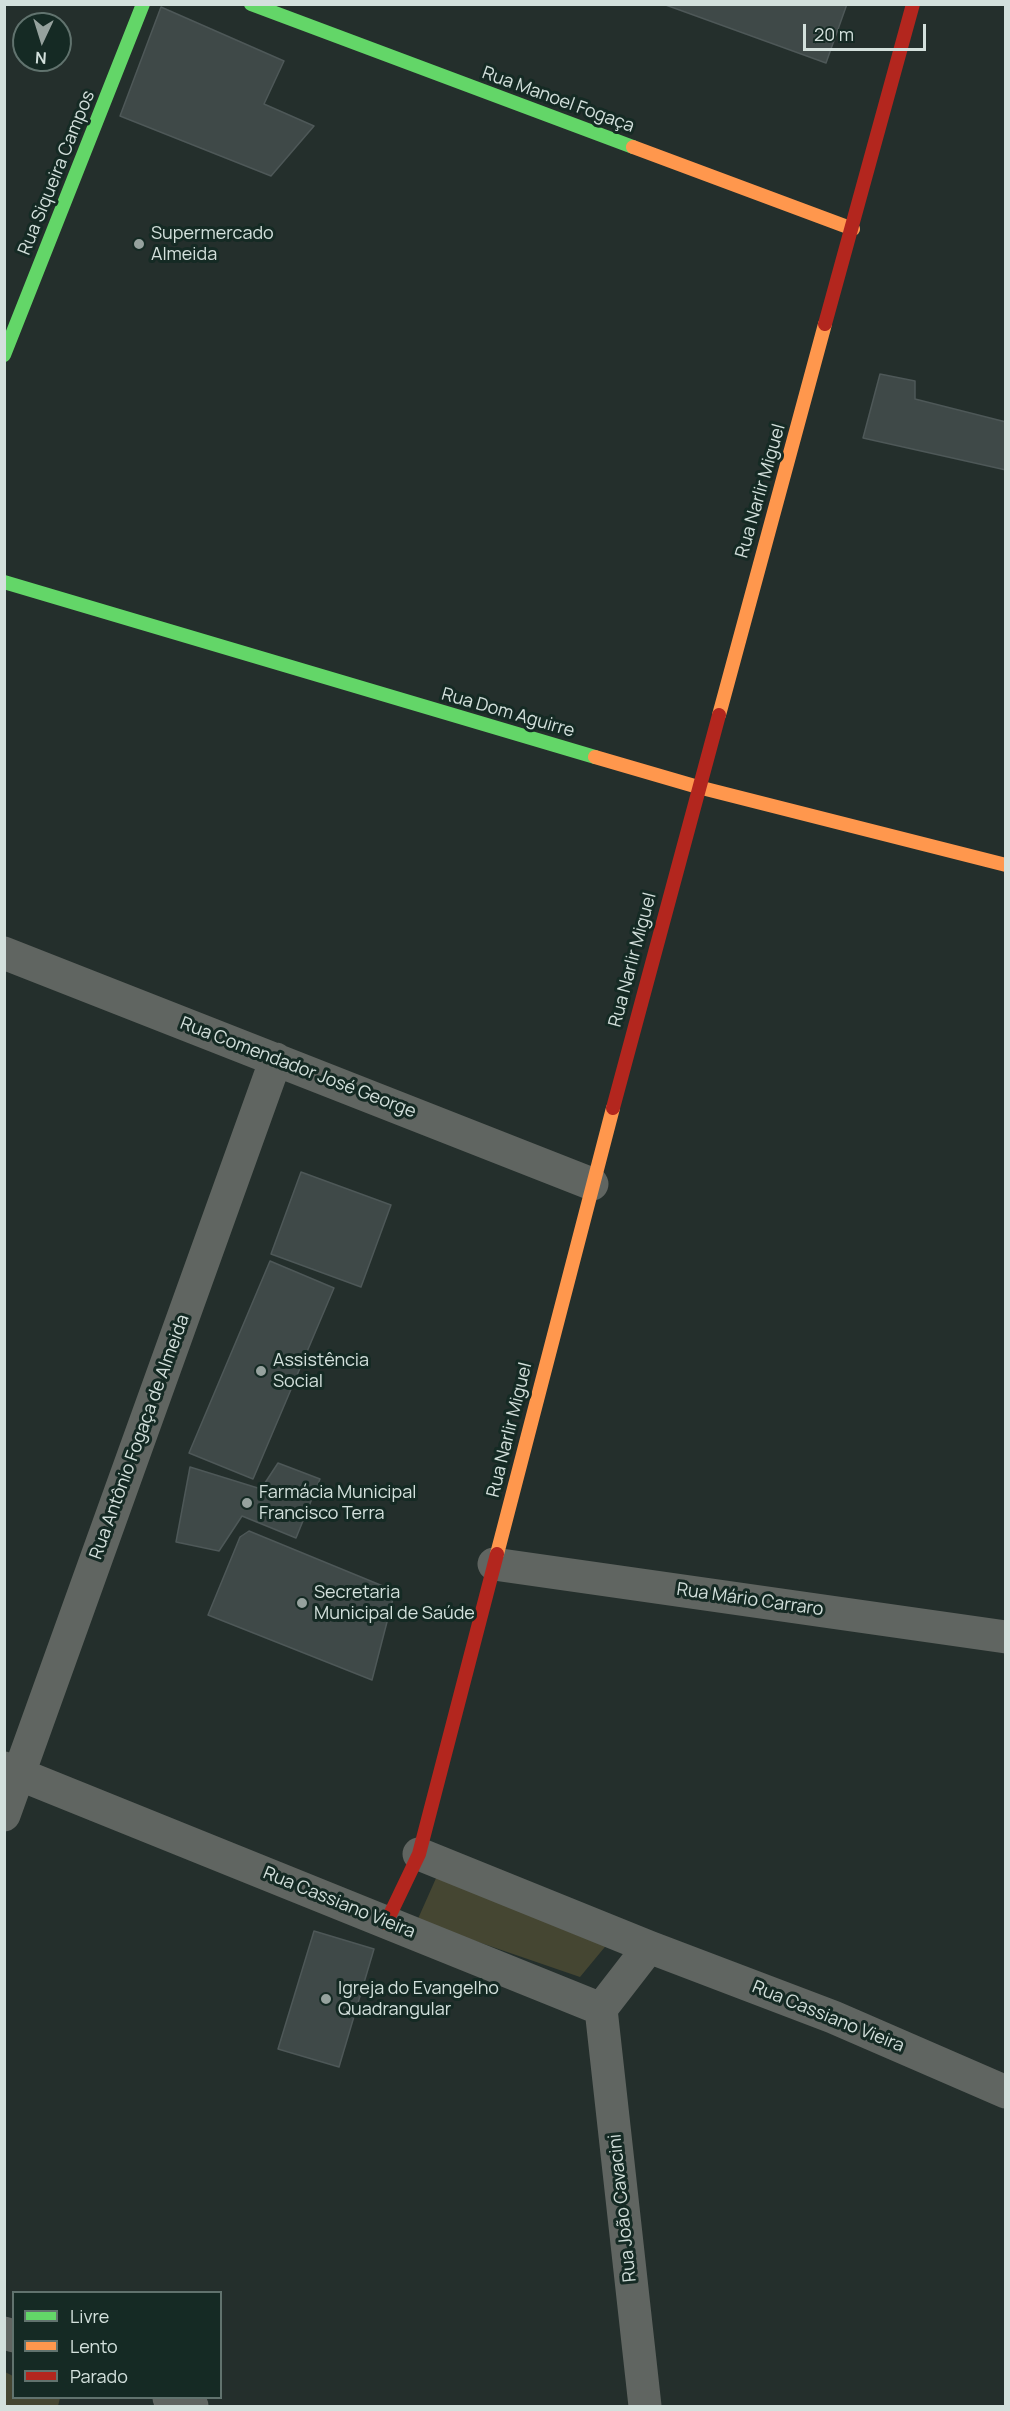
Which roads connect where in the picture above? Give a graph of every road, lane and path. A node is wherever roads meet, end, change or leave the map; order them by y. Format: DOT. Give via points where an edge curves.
graph roads {
  1 [pos="143,4"];
  2 [pos="251,4"];
  3 [pos="914,4"];
  4 [pos="853,228"];
  5 [pos="4,355"];
  6 [pos="4,582"];
  7 [pos="698,787"];
  8 [pos="1005,865"];
  9 [pos="4,953"];
  10 [pos="276,1059"];
  11 [pos="592,1184"];
  12 [pos="494,1564"];
  13 [pos="1005,1637"];
  14 [pos="12,1771"];
  15 [pos="4,1815"];
  16 [pos="419,1854"];
  17 [pos="386,1923"];
  18 [pos="649,1947"];
  19 [pos="601,2009"];
  20 [pos="1005,2092"];
  21 [pos="174,2399"];
  22 [pos="192,2406"];
  23 [pos="645,2406"];
  1 -- 5 [label="street, Rua Siqueira Campos"];
  2 -- 4 [label="street, Rua Manoel Fogaça"];
  3 -- 4 [label="street, Rua Narlir Miguel"];
  4 -- 7 [label="street, Rua Narlir Miguel"];
  6 -- 7 [label="street, Rua Dom Aguirre"];
  7 -- 8 [label="street, Rua Dom Aguirre"];
  7 -- 11 [label="street, Rua Narlir Miguel"];
  9 -- 10 [label="street, Rua Comendador José George"];
  10 -- 11 [label="street, Rua Comendador José George"];
  10 -- 14 [label="street, Rua Antônio Fogaça de Almeida"];
  11 -- 12 [label="street, Rua Narlir Miguel"];
  12 -- 13 [label="street, Rua Mário Carraro"];
  12 -- 16 [label="street, Rua Narlir Miguel"];
  14 -- 15 [label="street, Rua Antônio Fogaça de Almeida"];
  14 -- 17 [label="street, Rua Cassiano Vieira"];
  16 -- 17 [label="street, Rua Narlir Miguel"];
  16 -- 18 [label="street, Rua Cassiano Vieira"];
  17 -- 19 [label="street, Rua Cassiano Vieira"];
  18 -- 19 [label="street"];
  18 -- 20 [label="street, Rua Cassiano Vieira" via="833,2017"];
  19 -- 23 [label="street, Rua João Cavacini"];
  21 -- 22 [label="street"];
}
